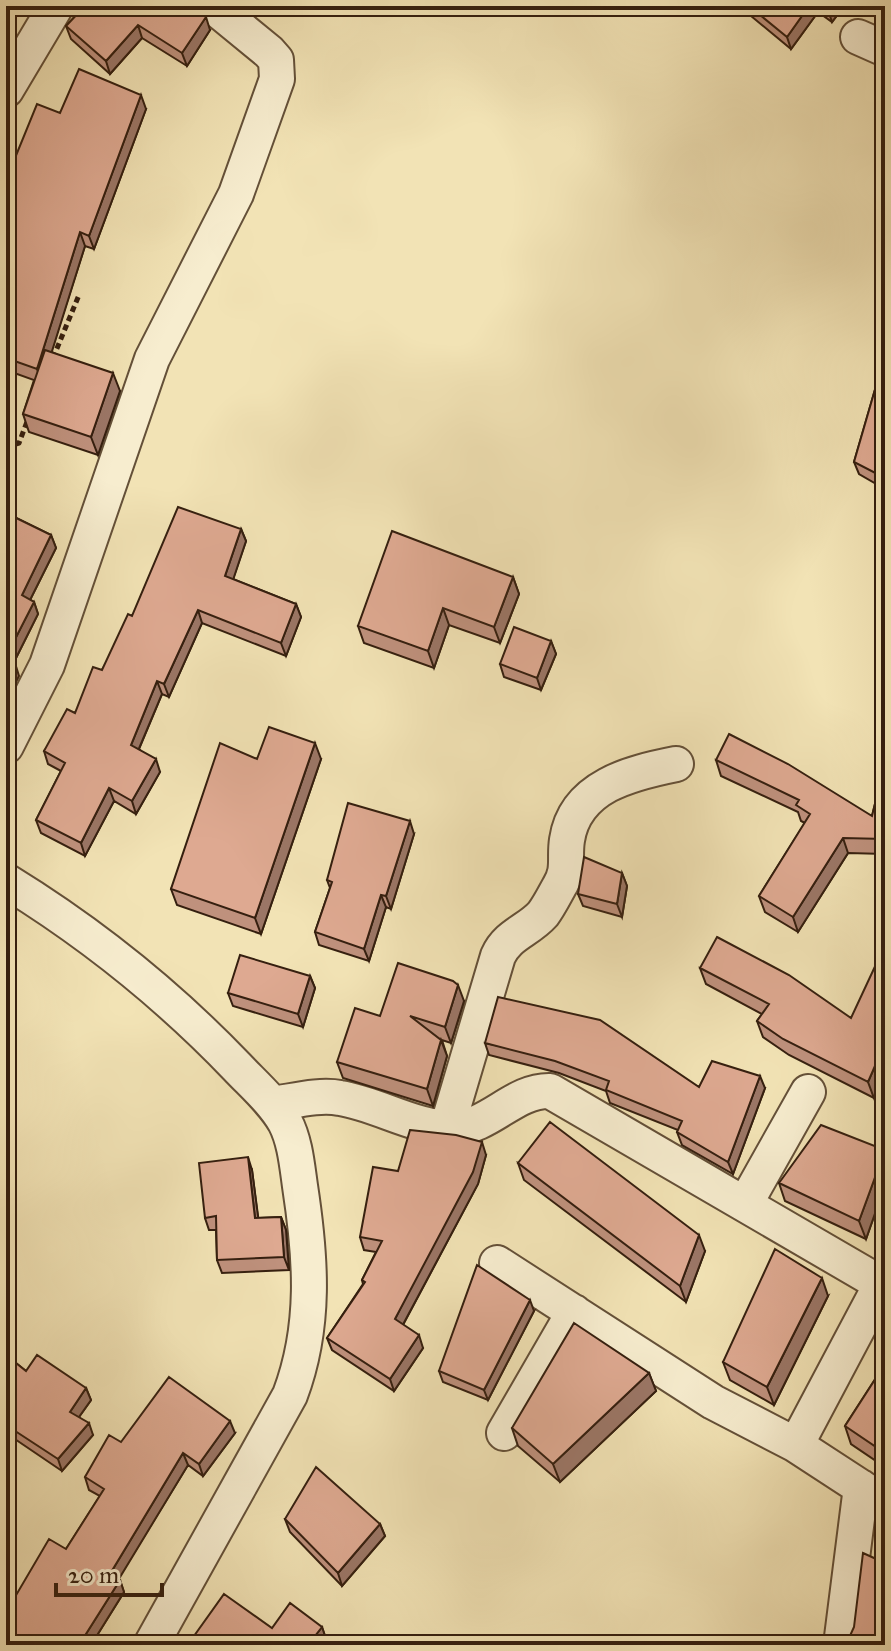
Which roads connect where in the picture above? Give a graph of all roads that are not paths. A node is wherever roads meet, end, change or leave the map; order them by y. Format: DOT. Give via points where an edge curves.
graph roads {
  1 [pos="56,6"];
  2 [pos="213,6"];
  3 [pos="6,90"];
  4 [pos="6,746"];
  5 [pos="676,764"];
  6 [pos="6,881"];
  7 [pos="808,1092"];
  8 [pos="273,1104"];
  9 [pos="447,1128"];
  10 [pos="745,1204"];
  11 [pos="497,1263"];
  12 [pos="883,1282"];
  13 [pos="574,1312"];
  14 [pos="504,1433"];
  15 [pos="796,1445"];
  16 [pos="873,1495"];
  17 [pos="151,1645"];
  18 [pos="841,1645"];
  1 -- 3 [label="street"];
  2 -- 4 [label="street" via="269,52 276,60 277,79 236,194 152,359 47,665"];
  5 -- 9 [label="street" via="605,784 571,822 565,877 543,914 505,942 498,956"];
  6 -- 8 [label="street" via="186,1014"];
  7 -- 10 [label="street"];
  8 -- 9 [label="street" via="339,1097"];
  8 -- 17 [label="street" via="286,1123 295,1154 310,1249 303,1362 290,1395"];
  9 -- 10 [label="street" via="470,1125 529,1093 550,1091"];
  10 -- 12 [label="street"];
  11 -- 13 [label="street"];
  12 -- 15 [label="street"];
  13 -- 14 [label="street"];
  13 -- 15 [label="street" via="713,1402"];
  15 -- 16 [label="street"];
  16 -- 18 [label="street"];
}
